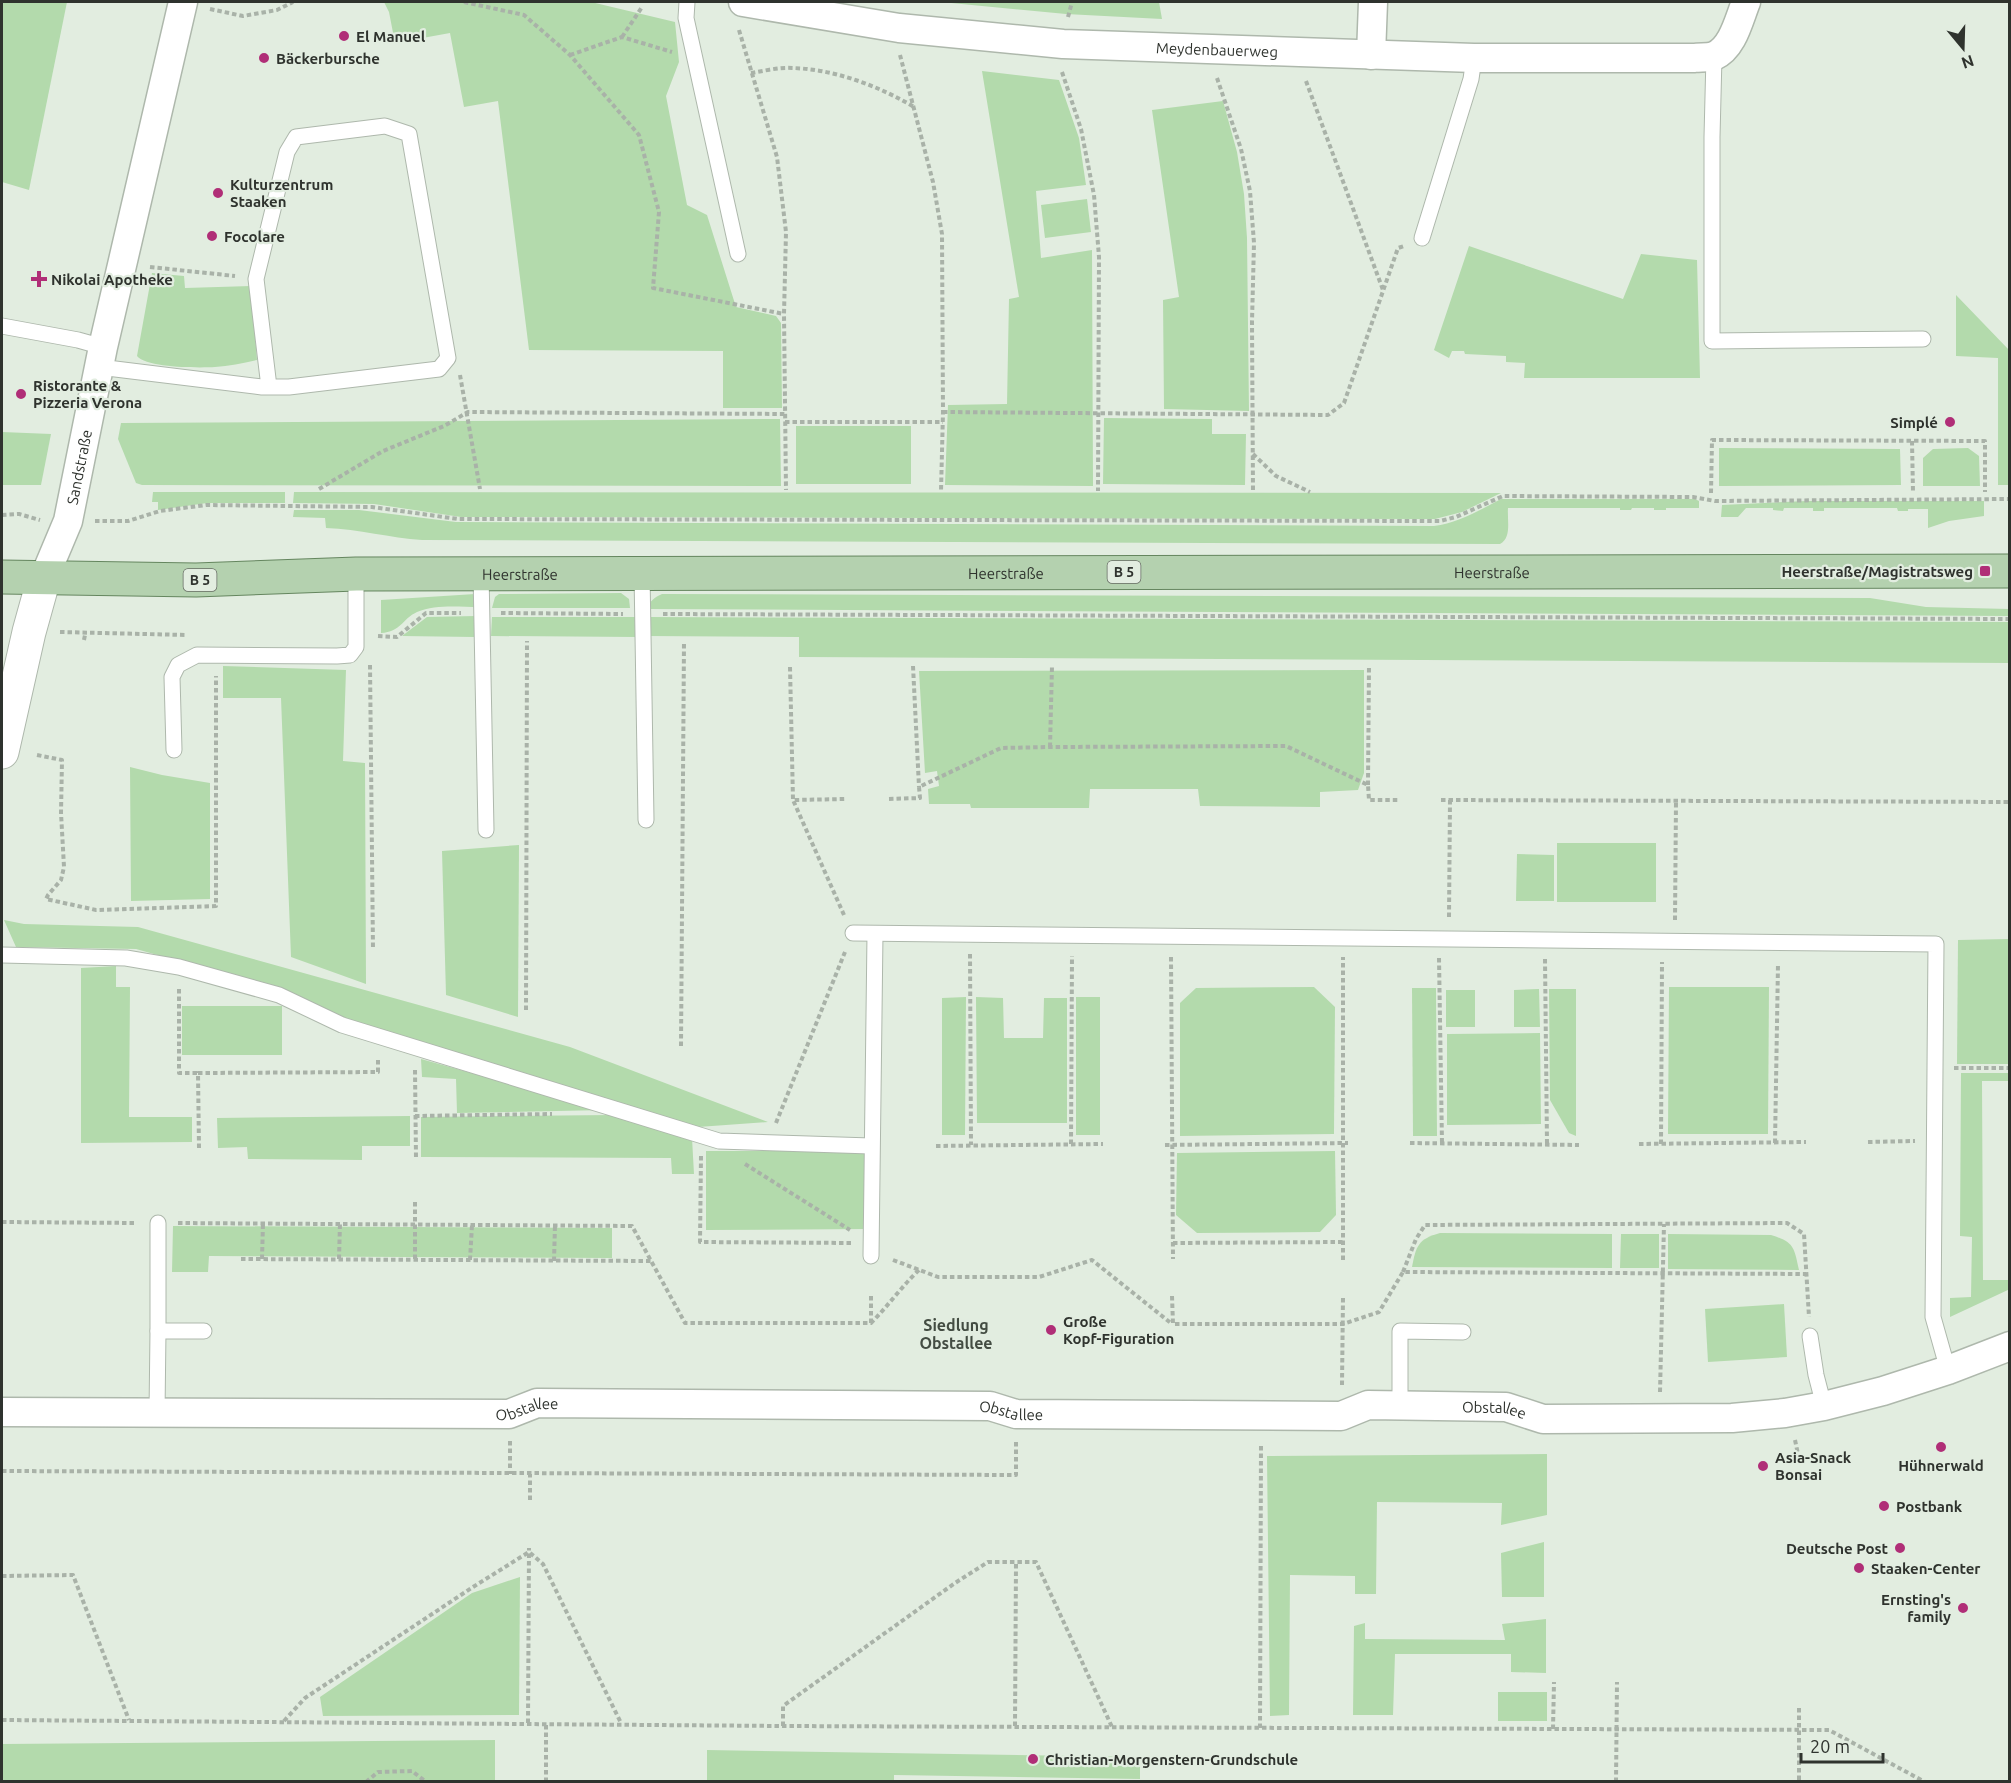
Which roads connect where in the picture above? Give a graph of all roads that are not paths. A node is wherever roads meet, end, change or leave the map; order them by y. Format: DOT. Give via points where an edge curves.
graph roads {
  1 [pos="687,2"];
  2 [pos="743,2"];
  3 [pos="1373,2"];
  4 [pos="1746,2"];
  5 [pos="191,4"];
  6 [pos="1371,55"];
  7 [pos="1704,57"];
  8 [pos="1474,58"];
  9 [pos="1422,238"];
  10 [pos="738,254"];
  11 [pos="2,326"];
  12 [pos="1923,339"];
  13 [pos="101,357"];
  14 [pos="269,387"];
  15 [pos="2010,571"];
  16 [pos="356,573"];
  17 [pos="481,573"];
  18 [pos="642,573"];
  19 [pos="2,577"];
  20 [pos="44,578"];
  21 [pos="174,750"];
  22 [pos="2,752"];
  23 [pos="646,820"];
  24 [pos="486,830"];
  25 [pos="853,933"];
  26 [pos="874,934"];
  27 [pos="2,955"];
  28 [pos="871,1146"];
  29 [pos="158,1223"];
  30 [pos="871,1250"];
  31 [pos="158,1330"];
  32 [pos="204,1331"];
  33 [pos="1463,1332"];
  34 [pos="1810,1335"];
  35 [pos="2010,1346"];
  36 [pos="1948,1370"];
  37 [pos="1400,1405"];
  38 [pos="1824,1406"];
  39 [pos="2,1412"];
  40 [pos="157,1413"];
  1 -- 10 [label="lane" via="686,18"];
  2 -- 6 [label="street, Meydenbauerweg" via="899,28 1063,44"];
  3 -- 6 [label="street"];
  4 -- 7 [label="street" via="1731,40 1724,49"];
  5 -- 13 [label="street, Sandstraße"];
  6 -- 8 [label="street, Meydenbauerweg"];
  7 -- 8 [label="street, Meydenbauerweg"];
  7 -- 12 [label="lane" via="1712,137 1712,341"];
  8 -- 9 [label="lane"];
  11 -- 13 [label="lane" via="78,340"];
  13 -- 14 [label="lane"];
  13 -- 20 [label="street, Sandstraße" via="68,521"];
  14 -- 14 [label="lane" via="439,369 448,358 409,134 385,126 296,137 287,152 256,279"];
  15 -- 18 [label="main road, Heerstraße / B 5"];
  16 -- 17 [label="main road, Heerstraße / B 5"];
  16 -- 20 [label="main road, Heerstraße / B 5" via="196,580"];
  16 -- 21 [label="lane" via="356,647 350,655 196,655 178,665 172,677"];
  17 -- 18 [label="main road, Heerstraße / B 5"];
  17 -- 24 [label="lane"];
  18 -- 23 [label="lane"];
  19 -- 20 [label="main road, Heerstraße / B 5"];
  20 -- 22 [label="street, Sandstraße"];
  25 -- 26 [label="lane"];
  26 -- 28 [label="lane"];
  26 -- 36 [label="lane" via="1936,944 1933,1317"];
  27 -- 28 [label="lane" via="126,958 179,966 279,995 342,1025 719,1141"];
  28 -- 30 [label="lane"];
  29 -- 31 [label="lane"];
  31 -- 32 [label="lane"];
  31 -- 40 [label="lane"];
  33 -- 37 [label="lane" via="1400,1331"];
  34 -- 38 [label="lane"];
  35 -- 36 [label="street, Obstallee"];
  36 -- 38 [label="street, Obstallee"];
  37 -- 38 [label="street, Obstallee" via="1506,1407 1543,1419 1732,1418"];
  37 -- 40 [label="street, Obstallee" via="1368,1405 1341,1416 1016,1414 990,1406 560,1404 537,1404 509,1414"];
  39 -- 40 [label="street, Obstallee"];
}
